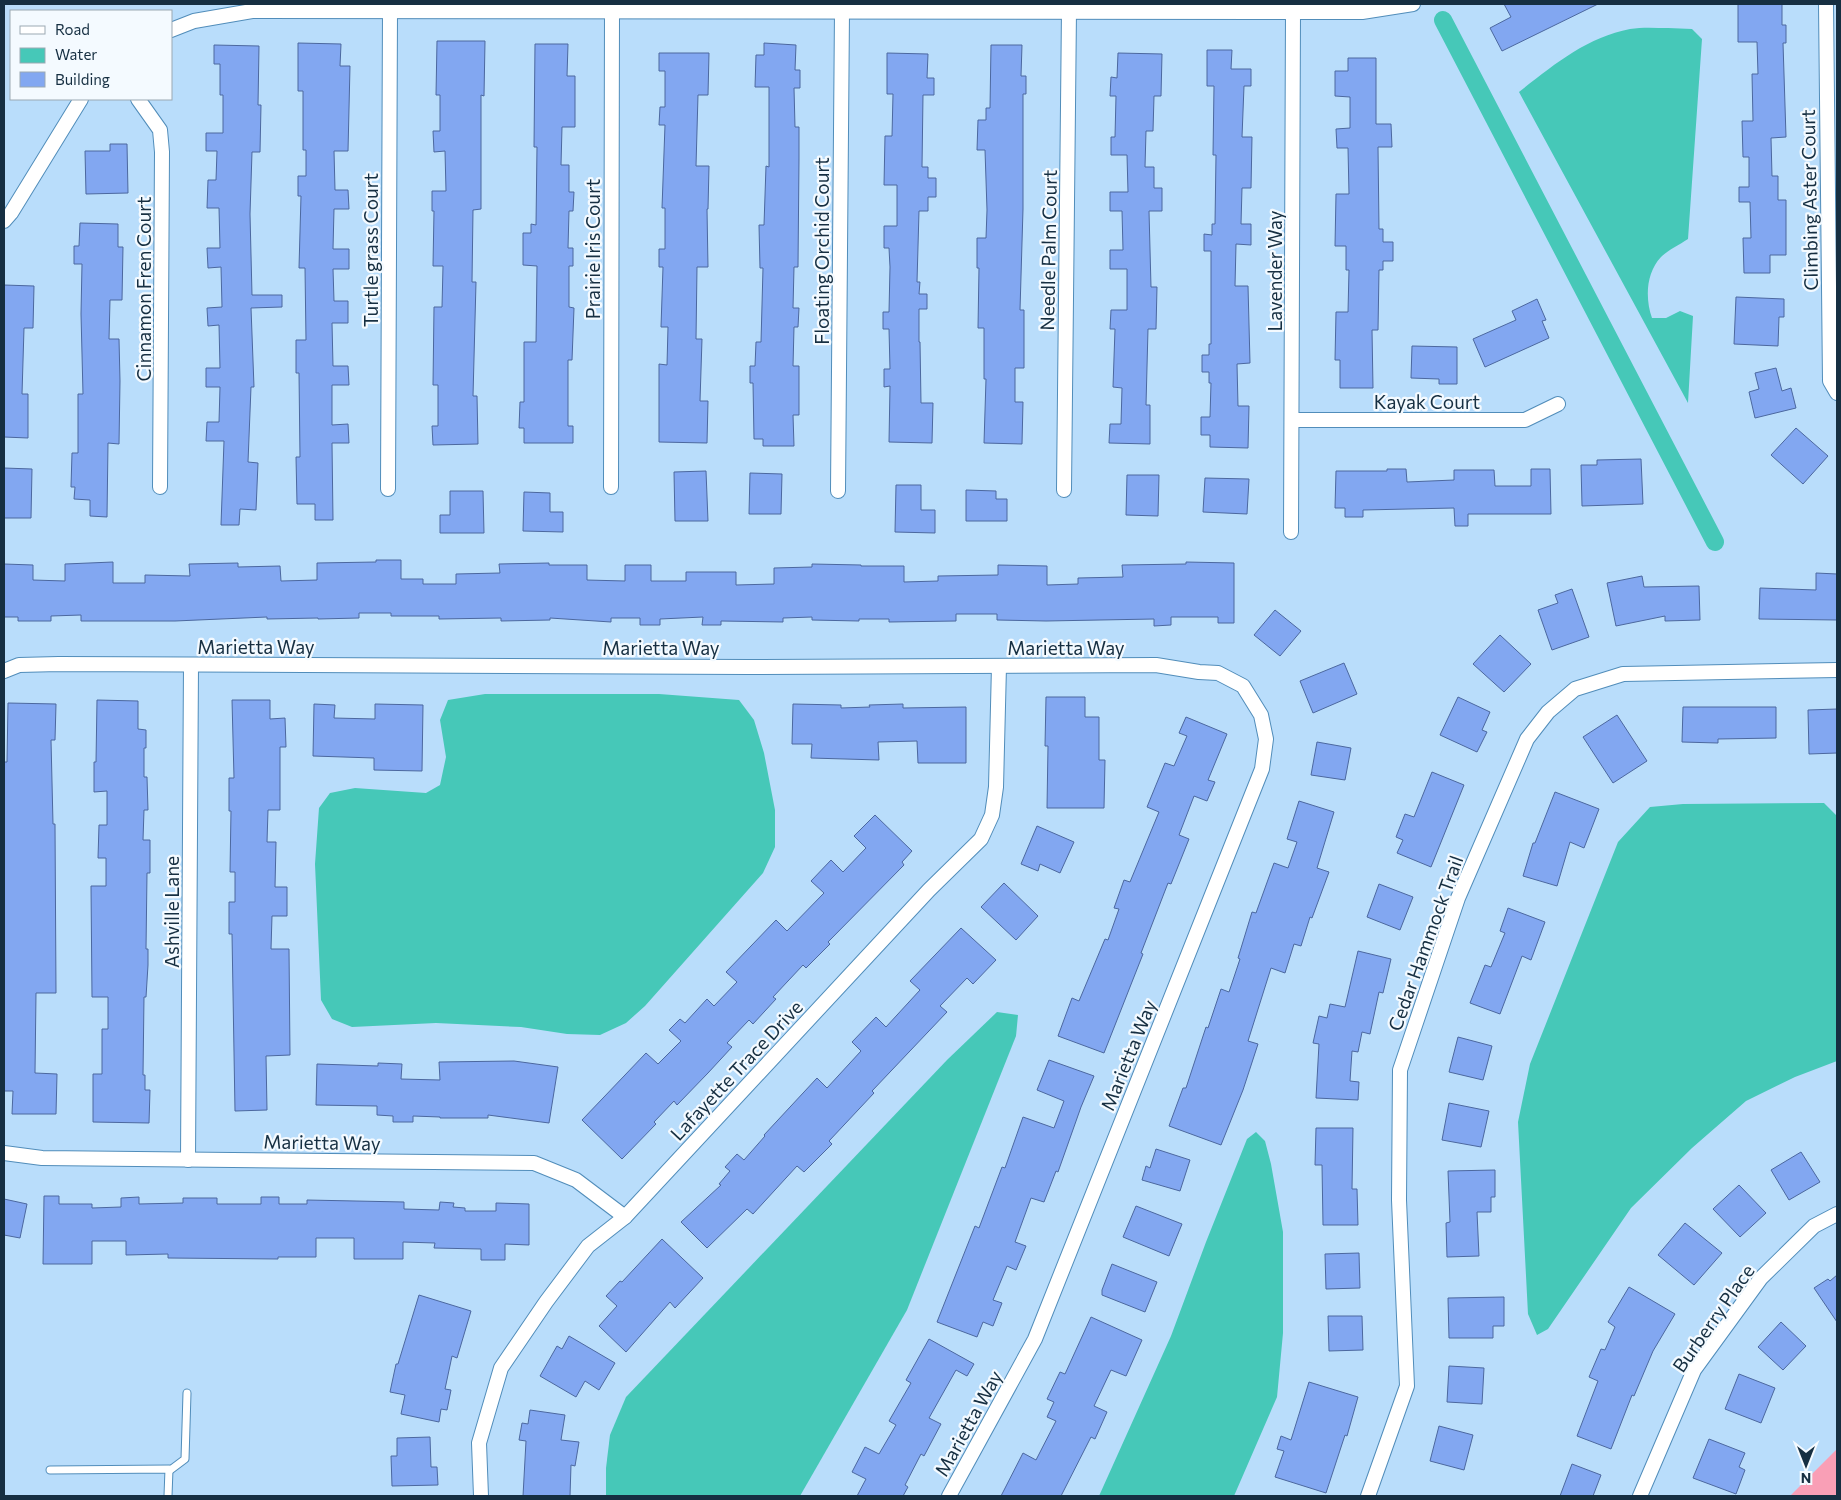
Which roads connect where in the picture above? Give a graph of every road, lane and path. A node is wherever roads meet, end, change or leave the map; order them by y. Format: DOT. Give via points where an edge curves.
graph roads {
  1 [pos="1412,4"];
  2 [pos="1826,4"];
  3 [pos="1069,10"];
  4 [pos="390,11"];
  5 [pos="612,11"];
  6 [pos="842,11"];
  7 [pos="1293,11"];
  8 [pos="172,30"];
  9 [pos="80,100"];
  10 [pos="139,100"];
  11 [pos="4,221"];
  12 [pos="1837,393"];
  13 [pos="1558,404"];
  14 [pos="1292,420"];
  15 [pos="160,487"];
  16 [pos="611,488"];
  17 [pos="388,490"];
  18 [pos="1064,490"];
  19 [pos="838,491"];
  20 [pos="1291,532"];
  21 [pos="191,665"];
  22 [pos="999,666"];
  23 [pos="1837,670"];
  24 [pos="4,671"];
  25 [pos="4,1153"];
  26 [pos="188,1160"];
  27 [pos="1837,1214"];
  28 [pos="625,1217"];
  29 [pos="187,1393"];
  30 [pos="50,1470"];
  31 [pos="169,1471"];
  32 [pos="168,1496"];
  33 [pos="481,1496"];
  34 [pos="949,1496"];
  35 [pos="1368,1496"];
  36 [pos="1640,1496"];
  1 -- 7 [label="street" via="1362,12"];
  2 -- 12 [label="street, Climbing Aster Court" via="1830,381"];
  3 -- 6 [label="street"];
  3 -- 7 [label="street"];
  3 -- 18 [label="street, Needle Palm Court"];
  4 -- 5 [label="street"];
  4 -- 8 [label="street" via="252,11 194,21"];
  4 -- 17 [label="street, Turtle grass Court"];
  5 -- 6 [label="street"];
  5 -- 16 [label="street, Prairie Iris Court"];
  6 -- 19 [label="street, Floating Orchid Court"];
  7 -- 14 [label="street, Lavender Way"];
  9 -- 11 [label="street"];
  10 -- 15 [label="street, Cinnamon Fren Court" via="160,130 162,152"];
  13 -- 14 [label="street, Kayak Court" via="1525,420"];
  14 -- 20 [label="street, Lavender Way"];
  21 -- 22 [label="street, Marietta Way"];
  21 -- 24 [label="street, Marietta Way" via="19,665"];
  21 -- 26 [label="street, Ashville Lane"];
  22 -- 28 [label="street, Lafayette Trace Drive" via="996,787 992,815 980,839"];
  22 -- 34 [label="street, Marietta Way" via="1156,665 1218,673 1243,686 1261,715 1266,739 1262,769 1035,1339"];
  23 -- 35 [label="street, Cedar Hammock Trail" via="1623,674 1575,689 1548,712 1527,740 1458,898 1400,1070 1399,1200 1407,1386"];
  25 -- 26 [label="street, Marietta Way" via="42,1158"];
  26 -- 28 [label="street, Marietta Way" via="534,1163 576,1180"];
  27 -- 36 [label="street, Burberry Place" via="1814,1226 1761,1278 1694,1370"];
  28 -- 33 [label="street, Lafayette Trace Drive" via="588,1246 501,1368 479,1443"];
  29 -- 31 [label="lane" via="186,1459"];
  30 -- 31 [label="lane"];
  31 -- 32 [label="lane"];
}
